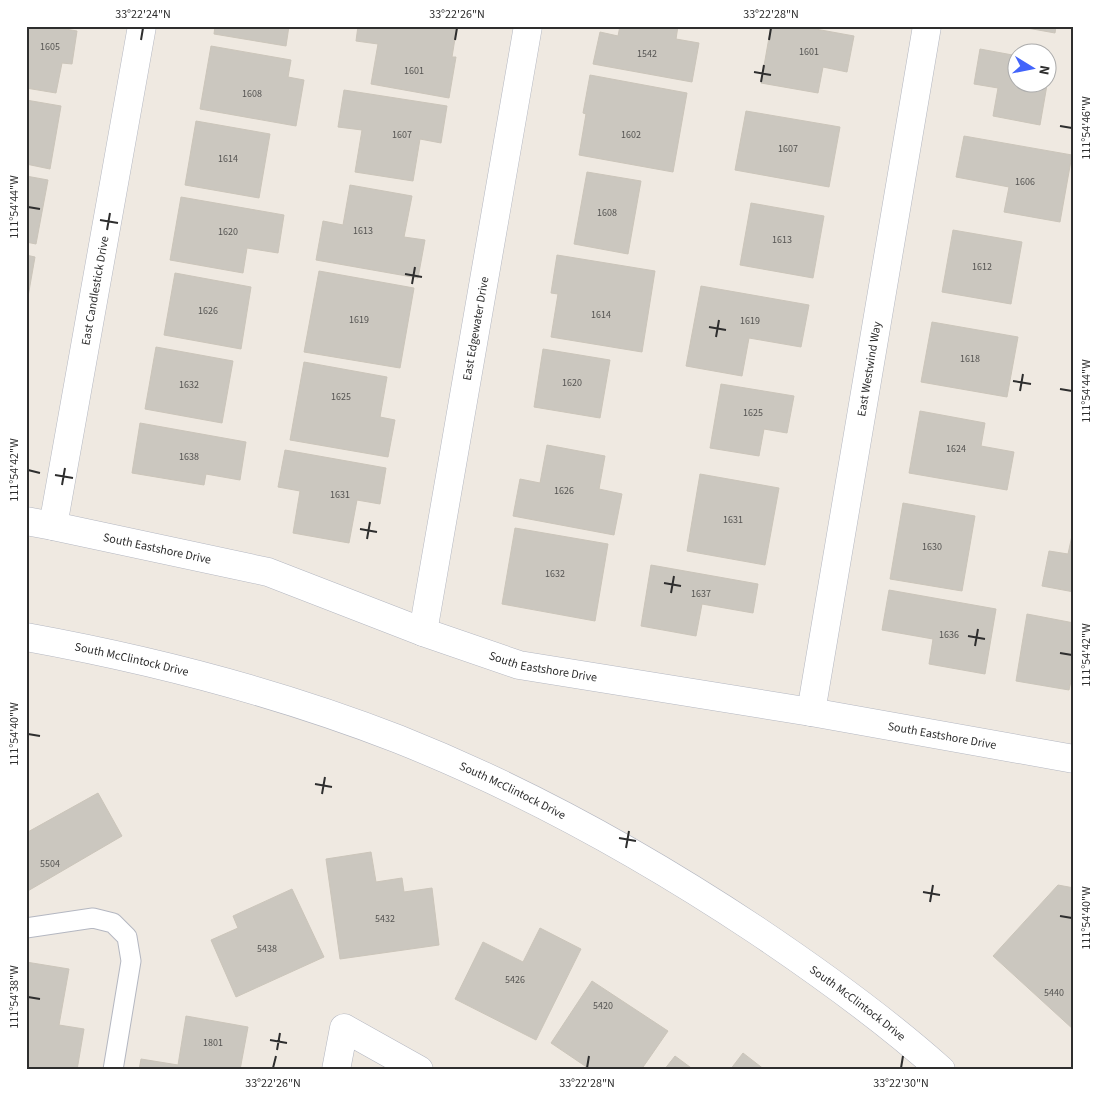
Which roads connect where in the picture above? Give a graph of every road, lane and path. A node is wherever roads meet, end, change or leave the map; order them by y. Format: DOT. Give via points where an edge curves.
graph roads {
  1 [pos="142,26"];
  2 [pos="528,26"];
  3 [pos="927,26"];
  4 [pos="26,521"];
  5 [pos="54,526"];
  6 [pos="423,632"];
  7 [pos="26,637"];
  8 [pos="811,712"];
  9 [pos="1074,759"];
  10 [pos="26,928"];
  11 [pos="113,1070"];
  12 [pos="336,1070"];
  13 [pos="419,1070"];
  14 [pos="940,1070"];
  1 -- 5 [label="street, East Candlestick Drive"];
  2 -- 6 [label="street, East Edgewater Drive"];
  3 -- 8 [label="street, East Westwind Way"];
  4 -- 5 [label="street, South Eastshore Drive"];
  5 -- 6 [label="street, South Eastshore Drive" via="268,572"];
  6 -- 8 [label="street, South Eastshore Drive" via="519,665"];
  7 -- 14 [label="street, South McClintock Drive" via="130,657 215,678 338,717 463,767 600,834 667,872 804,963 874,1014"];
  8 -- 9 [label="street, South Eastshore Drive"];
  10 -- 11 [label="lane" via="93,918 113,923 127,937 131,961"];
  12 -- 13 [label="street" via="344,1028"];
}
